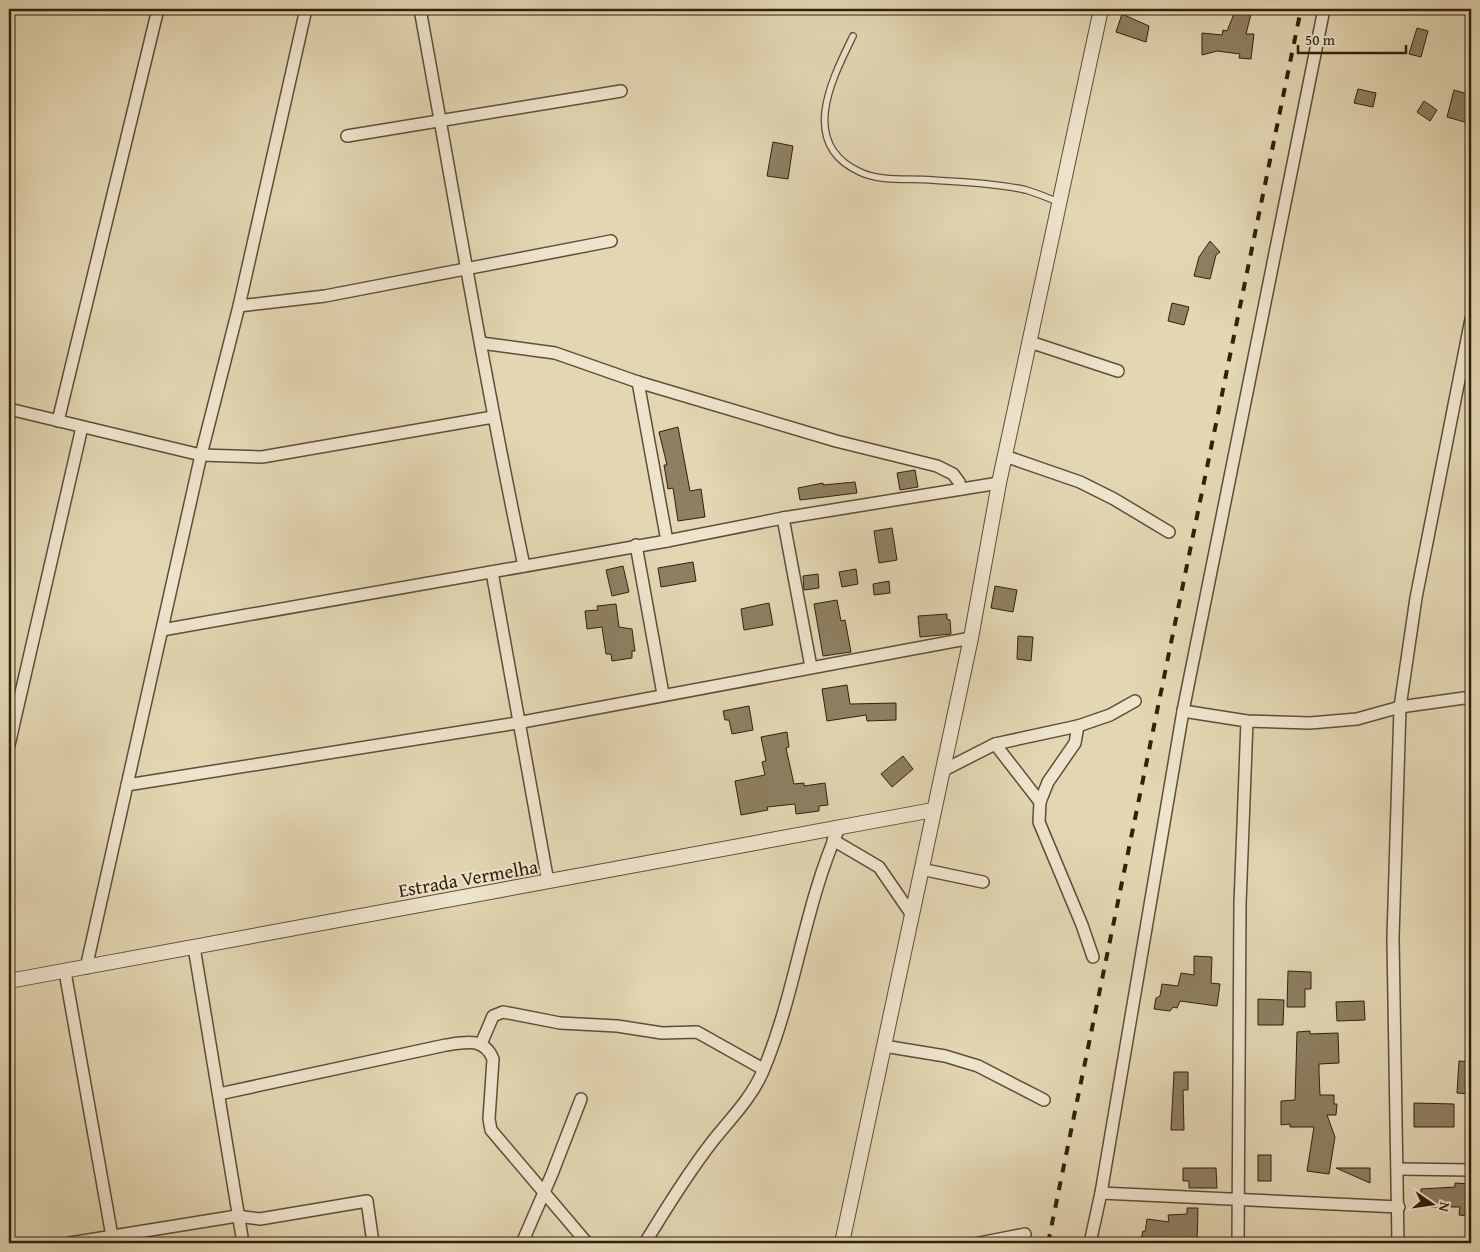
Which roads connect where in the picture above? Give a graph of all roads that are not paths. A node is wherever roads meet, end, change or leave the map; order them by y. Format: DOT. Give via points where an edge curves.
graph roads {
  1 [pos="158,9"];
  2 [pos="306,9"];
  3 [pos="420,9"];
  4 [pos="1101,9"];
  5 [pos="1324,9"];
  6 [pos="853,36"];
  7 [pos="621,90"];
  8 [pos="441,122"];
  9 [pos="347,136"];
  10 [pos="1060,203"];
  11 [pos="610,241"];
  12 [pos="468,268"];
  13 [pos="239,306"];
  14 [pos="1471,319"];
  15 [pos="1030,342"];
  16 [pos="481,343"];
  17 [pos="1118,371"];
  18 [pos="638,382"];
  19 [pos="9,409"];
  20 [pos="493,417"];
  21 [pos="58,421"];
  22 [pos="82,427"];
  23 [pos="201,455"];
  24 [pos="1005,456"];
  25 [pos="999,483"];
  26 [pos="961,489"];
  27 [pos="783,518"];
  28 [pos="1169,532"];
  29 [pos="667,541"];
  30 [pos="636,545"];
  31 [pos="524,566"];
  32 [pos="492,572"];
  33 [pos="162,630"];
  34 [pos="971,638"];
  35 [pos="812,667"];
  36 [pos="663,694"];
  37 [pos="1471,697"];
  38 [pos="1135,701"];
  39 [pos="13,707"];
  40 [pos="1400,707"];
  41 [pos="1183,712"];
  42 [pos="1247,721"];
  43 [pos="517,723"];
  44 [pos="1078,726"];
  45 [pos="995,744"];
  46 [pos="9,745"];
  47 [pos="942,771"];
  48 [pos="127,786"];
  49 [pos="1040,802"];
  50 [pos="933,810"];
  51 [pos="836,834"];
  52 [pos="921,869"];
  53 [pos="548,882"];
  54 [pos="983,882"];
  55 [pos="912,915"];
  56 [pos="194,947"];
  57 [pos="1093,956"];
  58 [pos="86,968"];
  59 [pos="65,972"];
  60 [pos="9,981"];
  61 [pos="481,1044"];
  62 [pos="884,1046"];
  63 [pos="763,1069"];
  64 [pos="219,1094"];
  65 [pos="581,1099"];
  66 [pos="1044,1100"];
  67 [pos="1399,1169"];
  68 [pos="1471,1170"];
  69 [pos="544,1190"];
  70 [pos="1101,1193"];
  71 [pos="1238,1199"];
  72 [pos="1399,1207"];
  73 [pos="238,1216"];
  74 [pos="1025,1234"];
  75 [pos="113,1240"];
  76 [pos="70,1243"];
  77 [pos="243,1243"];
  78 [pos="373,1243"];
  79 [pos="522,1243"];
  80 [pos="587,1243"];
  81 [pos="645,1243"];
  82 [pos="842,1243"];
  83 [pos="979,1243"];
  84 [pos="1090,1243"];
  85 [pos="1238,1243"];
  86 [pos="1398,1243"];
  1 -- 21 [label="street"];
  2 -- 13 [label="street"];
  3 -- 8 [label="street"];
  4 -- 10 [label="street"];
  5 -- 41 [label="street"];
  6 -- 10 [label="lane" via="827,95 824,124 831,147 844,161 860,172 874,176 1027,190"];
  7 -- 8 [label="street"];
  8 -- 9 [label="street"];
  8 -- 12 [label="street"];
  10 -- 15 [label="street"];
  11 -- 12 [label="street"];
  12 -- 13 [label="street" via="325,296"];
  12 -- 16 [label="street"];
  13 -- 23 [label="street"];
  14 -- 40 [label="street" via="1416,598"];
  15 -- 17 [label="street"];
  15 -- 24 [label="street"];
  16 -- 18 [label="street" via="555,353"];
  16 -- 20 [label="street"];
  18 -- 26 [label="street" via="836,441 937,466 953,474"];
  18 -- 29 [label="street"];
  19 -- 21 [label="street"];
  20 -- 23 [label="street" via="262,457"];
  20 -- 31 [label="street"];
  21 -- 22 [label="street"];
  22 -- 23 [label="street"];
  22 -- 39 [label="street"];
  23 -- 33 [label="street"];
  24 -- 25 [label="street"];
  24 -- 28 [label="street" via="1080,482"];
  25 -- 26 [label="street"];
  25 -- 34 [label="street"];
  26 -- 27 [label="street"];
  27 -- 29 [label="street"];
  27 -- 35 [label="street"];
  29 -- 30 [label="street"];
  30 -- 31 [label="street"];
  30 -- 36 [label="street"];
  31 -- 32 [label="street"];
  32 -- 33 [label="street"];
  32 -- 43 [label="street"];
  33 -- 48 [label="street"];
  34 -- 35 [label="street"];
  34 -- 47 [label="street"];
  35 -- 36 [label="street"];
  36 -- 43 [label="street"];
  37 -- 40 [label="street"];
  38 -- 44 [label="street" via="1110,715"];
  39 -- 46 [label="street"];
  40 -- 42 [label="street" via="1357,719 1310,723"];
  40 -- 67 [label="street" via="1393,938"];
  41 -- 42 [label="street"];
  41 -- 70 [label="street"];
  42 -- 71 [label="street" via="1240,904"];
  43 -- 48 [label="street"];
  43 -- 53 [label="street"];
  44 -- 45 [label="street"];
  44 -- 49 [label="street" via="1075,743 1048,782"];
  45 -- 47 [label="street"];
  45 -- 49 [label="street"];
  47 -- 50 [label="street"];
  48 -- 58 [label="street"];
  49 -- 57 [label="street" via="1039,822"];
  50 -- 51 [label="street, Estrada Vermelha"];
  50 -- 52 [label="street"];
  51 -- 53 [label="street, Estrada Vermelha"];
  51 -- 55 [label="street" via="879,867"];
  51 -- 63 [label="street" via="823,863"];
  52 -- 54 [label="street"];
  52 -- 55 [label="street"];
  53 -- 56 [label="street, Estrada Vermelha"];
  55 -- 62 [label="street"];
  56 -- 58 [label="street, Estrada Vermelha"];
  56 -- 64 [label="street"];
  58 -- 59 [label="street, Estrada Vermelha"];
  59 -- 60 [label="street, Estrada Vermelha"];
  59 -- 75 [label="street"];
  61 -- 63 [label="street" via="493,1016 503,1012 560,1023 617,1026 662,1033 697,1032"];
  61 -- 64 [label="street" via="446,1045"];
  61 -- 69 [label="street" via="493,1059 491,1130"];
  62 -- 66 [label="street" via="944,1056 978,1066"];
  62 -- 82 [label="street"];
  63 -- 81 [label="street" via="739,1112 712,1141"];
  64 -- 73 [label="street"];
  65 -- 69 [label="street"];
  67 -- 68 [label="street"];
  67 -- 72 [label="street"];
  69 -- 79 [label="street"];
  69 -- 80 [label="street"];
  70 -- 71 [label="street"];
  70 -- 84 [label="street"];
  71 -- 72 [label="street"];
  71 -- 85 [label="street"];
  72 -- 86 [label="street"];
  73 -- 75 [label="street"];
  73 -- 77 [label="street"];
  73 -- 78 [label="street" via="260,1219 367,1201"];
  74 -- 83 [label="street"];
  75 -- 76 [label="street"];
}
